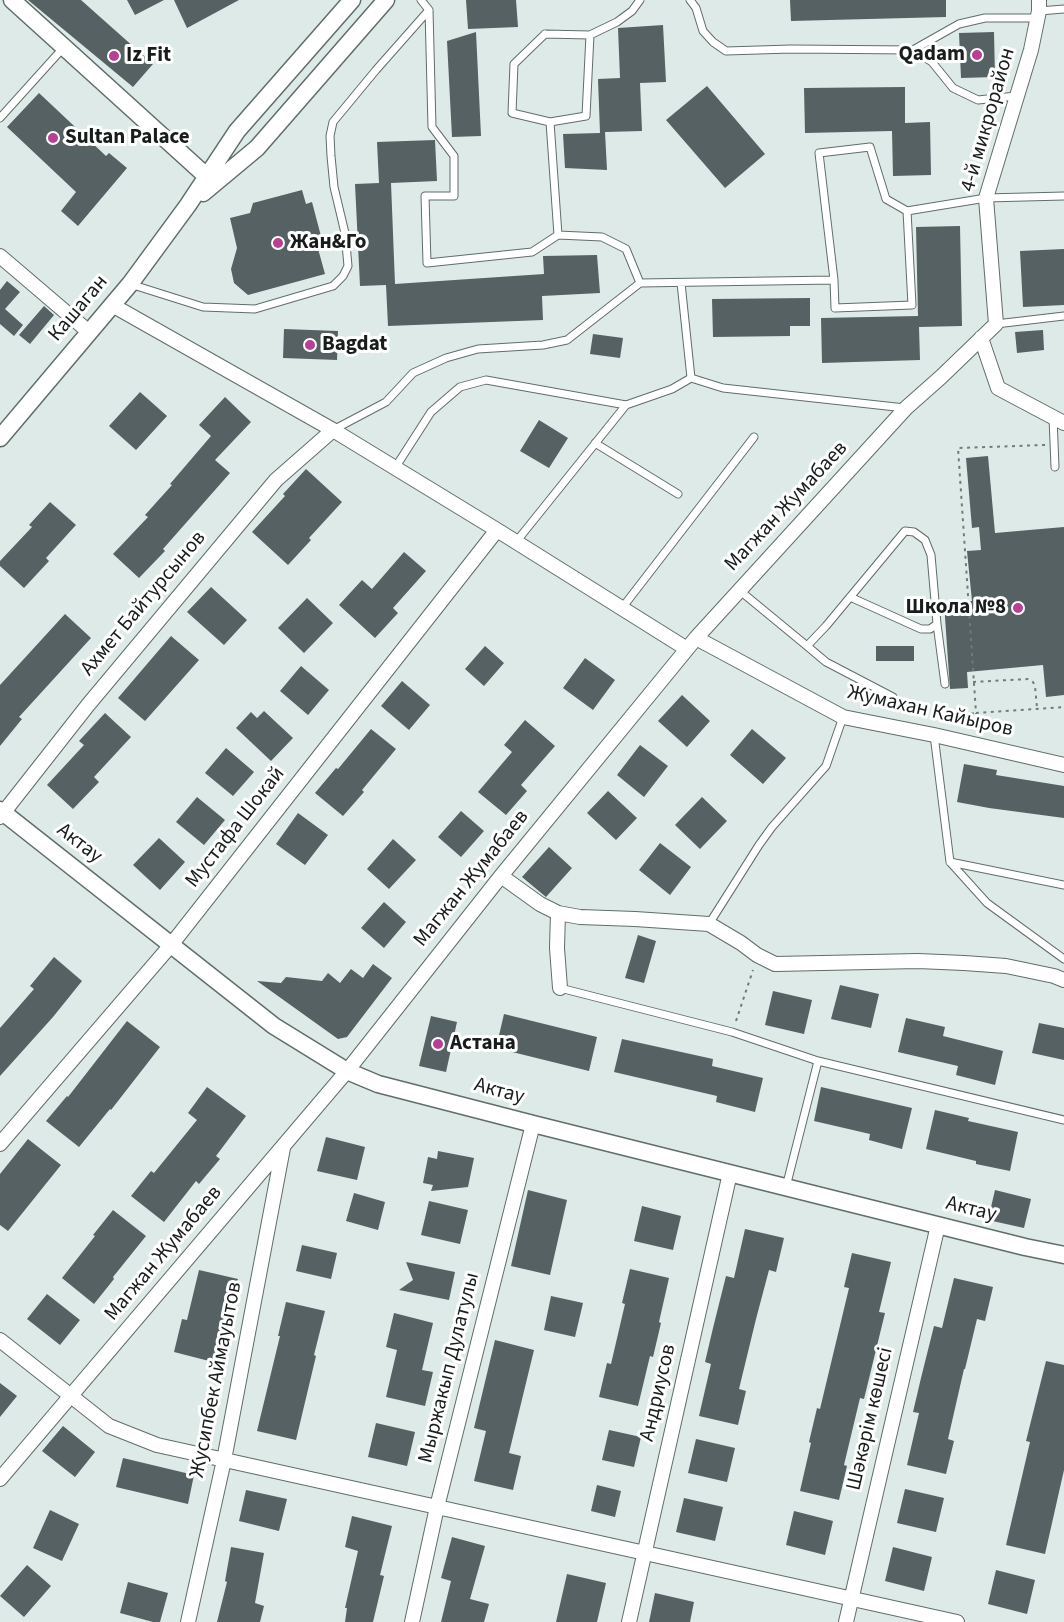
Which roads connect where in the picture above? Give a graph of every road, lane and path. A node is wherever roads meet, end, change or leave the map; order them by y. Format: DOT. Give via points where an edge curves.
graph roads {
  1 [pos="12,0"];
  2 [pos="352,0"];
  3 [pos="386,0"];
  4 [pos="421,0"];
  5 [pos="640,0"];
  6 [pos="690,0"];
  7 [pos="1038,9"];
  8 [pos="1064,9"];
  9 [pos="429,10"];
  10 [pos="590,35"];
  11 [pos="64,47"];
  12 [pos="913,50"];
  13 [pos="1016,96"];
  14 [pos="0,118"];
  15 [pos="550,122"];
  16 [pos="211,180"];
  17 [pos="1064,196"];
  18 [pos="986,198"];
  19 [pos="907,211"];
  20 [pos="558,235"];
  21 [pos="0,256"];
  22 [pos="834,280"];
  23 [pos="681,283"];
  24 [pos="130,284"];
  25 [pos="640,284"];
  26 [pos="112,305"];
  27 [pos="1064,316"];
  28 [pos="996,324"];
  29 [pos="89,332"];
  30 [pos="981,338"];
  31 [pos="691,378"];
  32 [pos="626,405"];
  33 [pos="906,408"];
  34 [pos="1058,420"];
  35 [pos="333,430"];
  36 [pos="754,437"];
  37 [pos="0,438"];
  38 [pos="595,443"];
  39 [pos="1054,445"];
  40 [pos="1055,467"];
  41 [pos="395,468"];
  42 [pos="678,494"];
  43 [pos="497,530"];
  44 [pos="516,542"];
  45 [pos="739,590"];
  46 [pos="850,597"];
  47 [pos="622,608"];
  48 [pos="937,624"];
  49 [pos="691,644"];
  50 [pos="807,646"];
  51 [pos="973,681"];
  52 [pos="945,684"];
  53 [pos="893,697"];
  54 [pos="1064,707"];
  55 [pos="1037,709"];
  56 [pos="976,713"];
  57 [pos="843,717"];
  58 [pos="934,735"];
  59 [pos="1064,765"];
  60 [pos="1,814"];
  61 [pos="950,862"];
  62 [pos="501,876"];
  63 [pos="1064,885"];
  64 [pos="558,913"];
  65 [pos="709,924"];
  66 [pos="171,945"];
  67 [pos="757,955"];
  68 [pos="1064,959"];
  69 [pos="1064,980"];
  70 [pos="560,988"];
  71 [pos="732,1032"];
  72 [pos="818,1060"];
  73 [pos="347,1071"];
  74 [pos="1064,1120"];
  75 [pos="532,1124"];
  76 [pos="0,1144"];
  77 [pos="283,1146"];
  78 [pos="730,1173"];
  79 [pos="786,1187"];
  80 [pos="938,1225"];
  81 [pos="1064,1255"];
  82 [pos="0,1340"];
  83 [pos="71,1396"];
  84 [pos="224,1460"];
  85 [pos="0,1479"];
  86 [pos="437,1508"];
  87 [pos="643,1553"];
  88 [pos="851,1600"];
  89 [pos="188,1622"];
  90 [pos="412,1622"];
  91 [pos="628,1622"];
  92 [pos="846,1622"];
  93 [pos="957,1622"];
  1 -- 11 [label="street"];
  2 -- 16 [label="street" via="237,131"];
  3 -- 16 [label="street, Кашаган" via="257,148"];
  4 -- 9 [label="lane"];
  5 -- 10 [label="lane" via="617,22"];
  6 -- 12 [label="lane" via="703,31 726,51"];
  7 -- 8 [label="lane"];
  7 -- 12 [label="lane" via="959,24"];
  7 -- 13 [label="street, 4-й микрорайон" via="1031,50"];
  9 -- 20 [label="lane" via="432,127 454,156 454,196 425,196 427,263 532,252"];
  9 -- 24 [label="lane" via="333,122 330,136 334,188 348,266 333,286 255,309 203,307"];
  10 -- 15 [label="lane" via="586,116"];
  10 -- 15 [label="lane" via="545,34 514,64 512,113"];
  11 -- 14 [label="lane"];
  11 -- 16 [label="street"];
  12 -- 13 [label="lane" via="932,62 953,88 978,100"];
  13 -- 18 [label="street, 4-й микрорайон"];
  15 -- 20 [label="lane"];
  16 -- 24 [label="street, Кашаган"];
  17 -- 18 [label="lane"];
  18 -- 19 [label="lane"];
  18 -- 28 [label="street, 4-й микрорайон"];
  19 -- 22 [label="lane" via="912,305 835,308"];
  19 -- 22 [label="lane" via="886,199 870,147 819,153"];
  20 -- 25 [label="lane" via="603,237 626,249"];
  21 -- 29 [label="street"];
  22 -- 23 [label="lane"];
  23 -- 25 [label="lane"];
  23 -- 31 [label="lane"];
  24 -- 26 [label="street, Кашаган"];
  25 -- 35 [label="lane" via="567,340 478,349 446,358 413,373 386,402"];
  26 -- 29 [label="street, Кашаган"];
  26 -- 35 [label="street, Жумахан Кайыров"];
  27 -- 28 [label="lane"];
  28 -- 30 [label="street, Магжан Жумабаев"];
  29 -- 37 [label="street, Кашаган"];
  30 -- 33 [label="street, Магжан Жумабаев"];
  30 -- 34 [label="street" via="998,388"];
  31 -- 32 [label="lane"];
  31 -- 33 [label="lane" via="723,388"];
  32 -- 38 [label="lane"];
  32 -- 41 [label="lane" via="486,380 460,387 431,412"];
  33 -- 45 [label="street, Магжан Жумабаев"];
  34 -- 39 [label="lane"];
  35 -- 41 [label="street, Жумахан Кайыров"];
  35 -- 60 [label="street, Ахмет Байтурсынов" via="276,480"];
  36 -- 47 [label="lane"];
  38 -- 42 [label="lane"];
  38 -- 44 [label="lane"];
  39 -- 40 [label="lane"];
  39 -- 51 [label="path" via="958,448"];
  41 -- 43 [label="street, Жумахан Кайыров"];
  43 -- 44 [label="street, Жумахан Кайыров"];
  43 -- 66 [label="street, Мустафа Шокай"];
  44 -- 47 [label="street, Жумахан Кайыров"];
  45 -- 49 [label="street, Магжан Жумабаев"];
  45 -- 50 [label="lane"];
  46 -- 48 [label="lane" via="921,629"];
  46 -- 48 [label="lane" via="905,531 914,532 925,540 932,555"];
  46 -- 50 [label="lane"];
  47 -- 49 [label="street, Жумахан Кайыров"];
  48 -- 52 [label="lane"];
  49 -- 57 [label="street, Жумахан Кайыров"];
  49 -- 62 [label="street, Магжан Жумабаев"];
  50 -- 53 [label="lane" via="826,662"];
  51 -- 55 [label="path" via="1028,679 1035,686"];
  51 -- 56 [label="path"];
  54 -- 55 [label="path"];
  55 -- 56 [label="path"];
  56 -- 58 [label="path"];
  57 -- 58 [label="street, Жумахан Кайыров"];
  57 -- 65 [label="lane" via="826,766 772,827"];
  58 -- 59 [label="street, Жумахан Кайыров"];
  58 -- 61 [label="lane"];
  60 -- 66 [label="street, Актау"];
  61 -- 63 [label="lane"];
  61 -- 68 [label="lane" via="987,903"];
  62 -- 64 [label="street"];
  62 -- 73 [label="street, Магжан Жумабаев"];
  64 -- 65 [label="street"];
  64 -- 70 [label="street"];
  65 -- 67 [label="street"];
  66 -- 73 [label="street, Актау" via="274,1026"];
  66 -- 76 [label="street, Мустафа Шокай"];
  67 -- 69 [label="street" via="775,964 918,961 1006,966"];
  67 -- 71 [label="path"];
  70 -- 71 [label="lane"];
  71 -- 72 [label="lane"];
  72 -- 74 [label="lane"];
  72 -- 79 [label="lane"];
  73 -- 75 [label="street, Актау" via="378,1084"];
  73 -- 77 [label="street, Магжан Жумабаев"];
  75 -- 78 [label="street, Актау"];
  75 -- 86 [label="street, Мыржакып Дулатулы"];
  77 -- 83 [label="street, Магжан Жумабаев"];
  77 -- 84 [label="street, Жусипбек Аймауытов"];
  78 -- 79 [label="street, Актау"];
  78 -- 87 [label="street, Андриусов"];
  79 -- 80 [label="street, Актау"];
  80 -- 81 [label="street, Актау"];
  80 -- 88 [label="street, Шәкәрім көшесі"];
  82 -- 83 [label="street"];
  83 -- 84 [label="street" via="109,1426 157,1446"];
  83 -- 85 [label="street, Магжан Жумабаев"];
  84 -- 86 [label="street"];
  84 -- 89 [label="street, Жусипбек Аймауытов"];
  86 -- 87 [label="street"];
  86 -- 90 [label="street, Мыржакып Дулатулы"];
  87 -- 88 [label="street"];
  87 -- 91 [label="street, Андриусов"];
  88 -- 92 [label="street, Шәкәрім көшесі"];
  88 -- 93 [label="street"];
}
